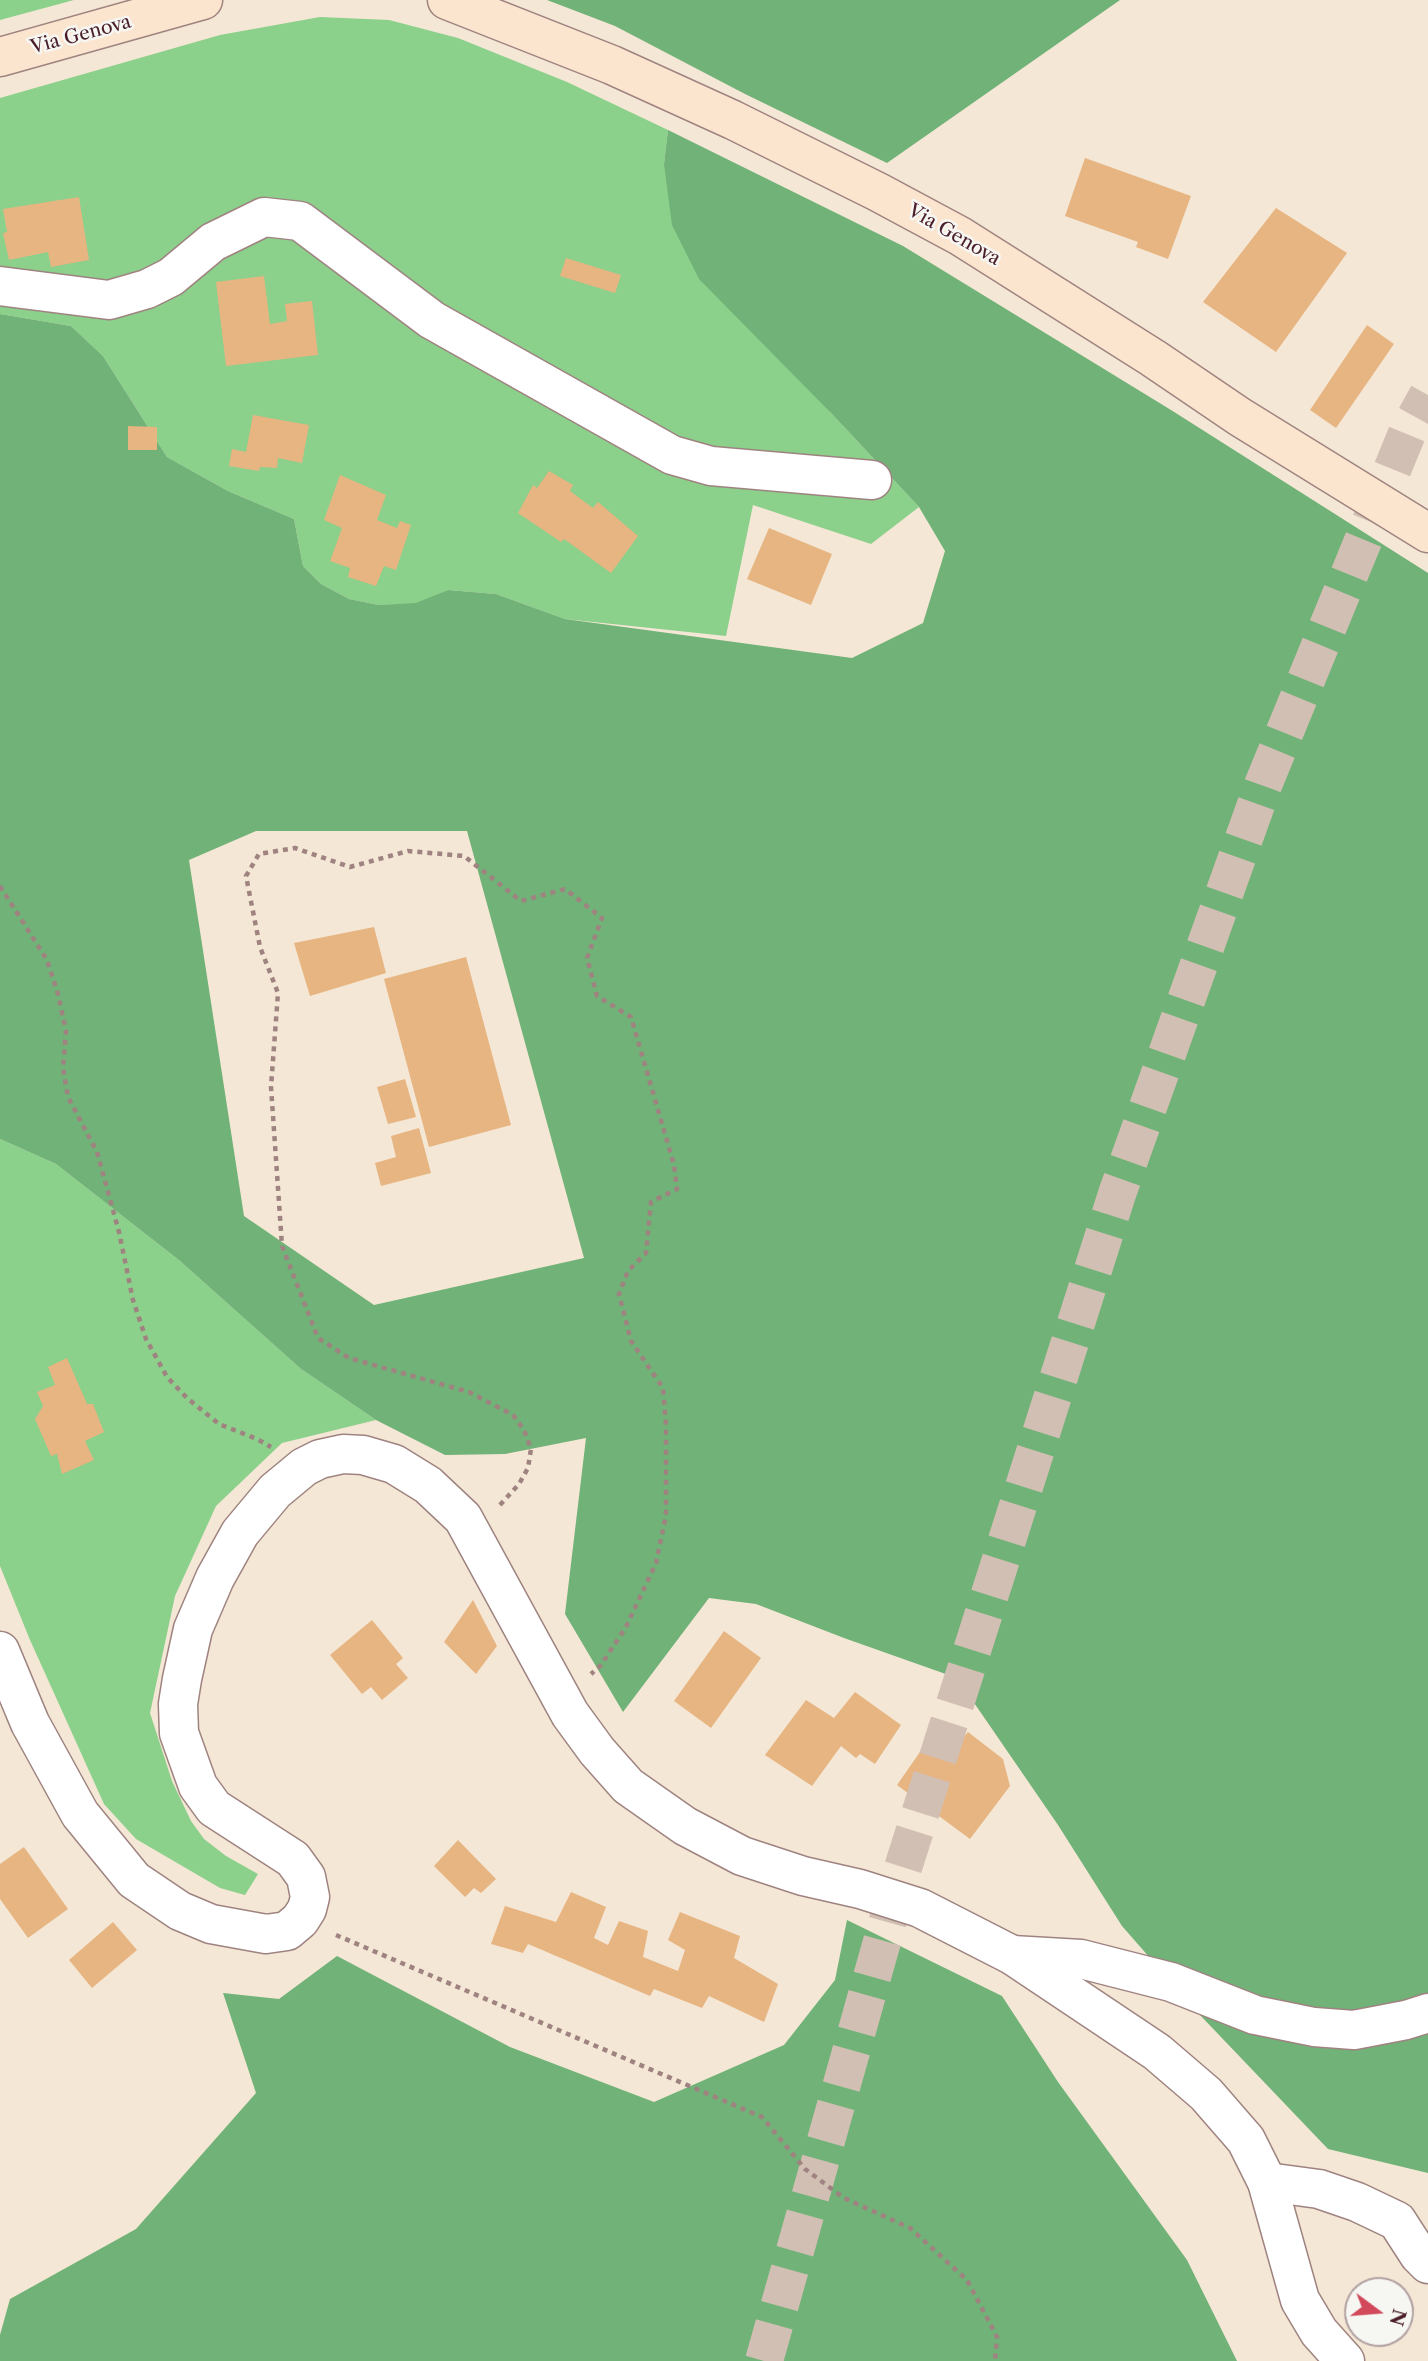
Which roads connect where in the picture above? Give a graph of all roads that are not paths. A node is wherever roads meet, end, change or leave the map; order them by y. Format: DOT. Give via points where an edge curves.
graph roads {
  1 [pos="202,0"];
  2 [pos="447,0"];
  3 [pos="0,57"];
  4 [pos="0,286"];
  5 [pos="872,481"];
  6 [pos="1428,533"];
  7 [pos="0,1651"];
  8 [pos="1012,1955"];
  9 [pos="1428,2013"];
  10 [pos="1266,2182"];
  11 [pos="1428,2264"];
  12 [pos="1345,2361"];
  1 -- 3 [label="main road, Via Genova"];
  2 -- 6 [label="main road, Via Genova" via="612,65 733,120 960,236"];
  4 -- 5 [label="street" via="109,300 159,283 213,243 264,217 300,221 432,320 672,455 711,466"];
  7 -- 8 [label="street" via="30,1723 80,1814 134,1880 180,1911 211,1924 265,1934 286,1931 307,1909 306,1877 293,1859 214,1808 187,1760 179,1733 178,1704 193,1629 240,1533 275,1491 304,1467 342,1454 394,1464 428,1485 463,1518 570,1714 628,1786 685,1826 754,1860 920,1908"];
  8 -- 9 [label="street" via="1081,1959 1171,1982 1255,2015 1314,2027 1354,2029"];
  8 -- 10 [label="street" via="1157,2052 1206,2094 1247,2140"];
  10 -- 11 [label="street" via="1318,2189 1396,2221"];
  10 -- 12 [label="street" via="1300,2300"];
}
